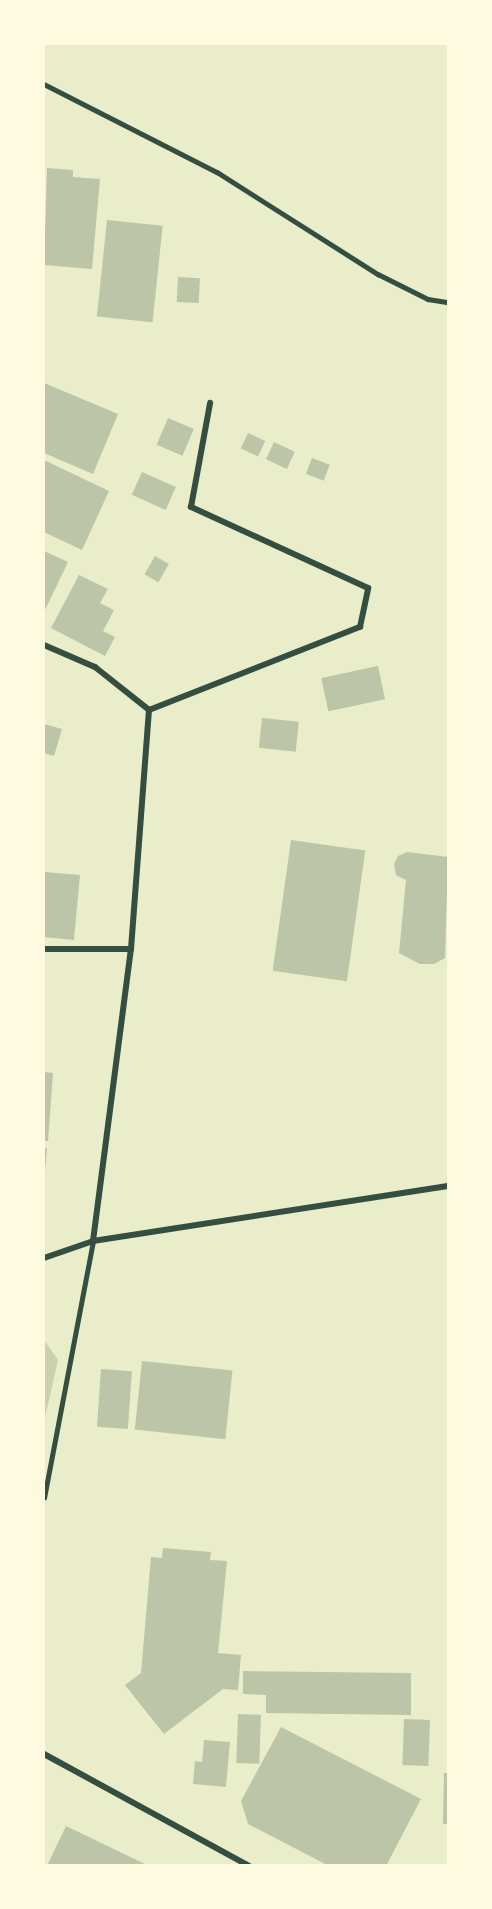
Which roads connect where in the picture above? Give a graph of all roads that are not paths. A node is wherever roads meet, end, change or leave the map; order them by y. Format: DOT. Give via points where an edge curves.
graph roads {
  1 [pos="44,84"];
  2 [pos="448,302"];
  3 [pos="210,403"];
  4 [pos="44,645"];
  5 [pos="149,710"];
  6 [pos="44,949"];
  7 [pos="131,949"];
  8 [pos="448,1186"];
  9 [pos="93,1241"];
  10 [pos="44,1258"];
  11 [pos="44,1498"];
  12 [pos="44,1754"];
  13 [pos="249,1866"];
  1 -- 2 [label="lane" via="217,172 378,274 428,299"];
  3 -- 5 [label="street" via="191,507 368,588 360,627"];
  4 -- 5 [label="street" via="95,668"];
  5 -- 7 [label="street"];
  6 -- 7 [label="street"];
  7 -- 9 [label="street"];
  8 -- 9 [label="street"];
  9 -- 10 [label="street"];
  9 -- 11 [label="lane"];
  12 -- 13 [label="street"];
}
